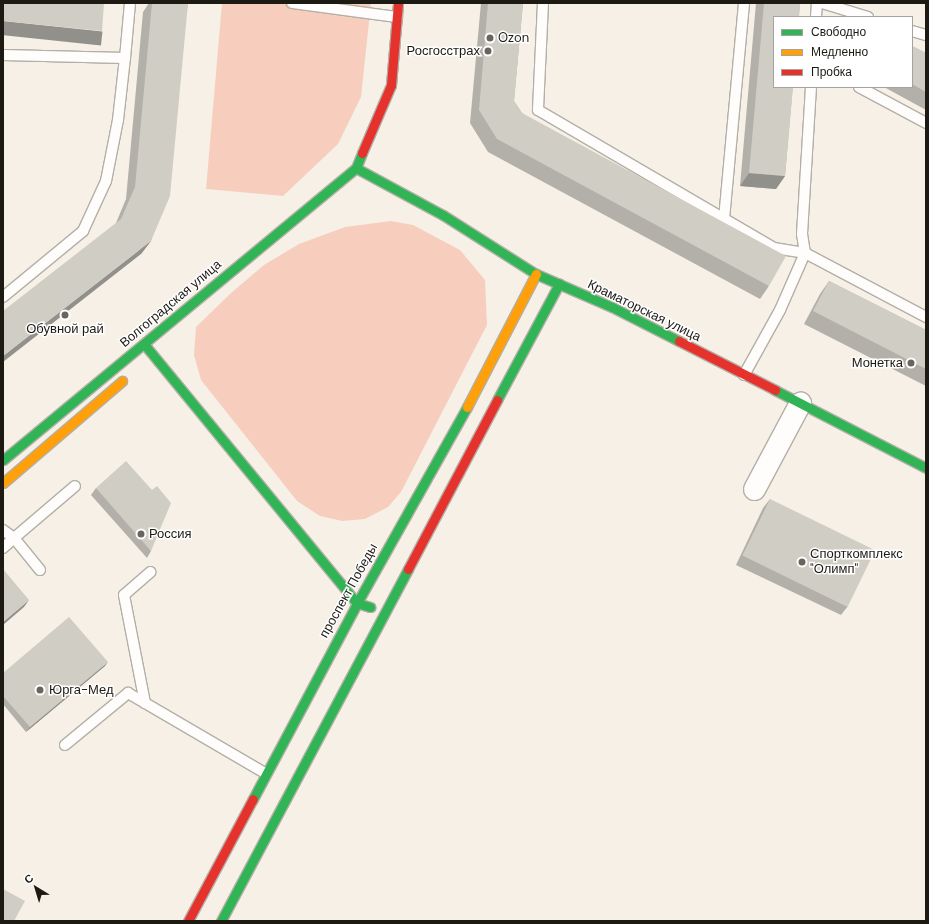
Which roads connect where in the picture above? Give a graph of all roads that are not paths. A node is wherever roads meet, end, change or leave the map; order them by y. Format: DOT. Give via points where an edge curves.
graph roads {
  1 [pos="130,3"];
  2 [pos="292,3"];
  3 [pos="398,3"];
  4 [pos="543,3"];
  5 [pos="744,3"];
  6 [pos="817,3"];
  7 [pos="822,3"];
  8 [pos="816,16"];
  9 [pos="865,16"];
  10 [pos="397,17"];
  11 [pos="913,30"];
  12 [pos="926,35"];
  13 [pos="3,55"];
  14 [pos="125,58"];
  15 [pos="811,88"];
  16 [pos="861,88"];
  17 [pos="926,123"];
  18 [pos="356,168"];
  19 [pos="724,219"];
  20 [pos="805,254"];
  21 [pos="536,274"];
  22 [pos="559,284"];
  23 [pos="3,298"];
  24 [pos="926,317"];
  25 [pos="144,344"];
  26 [pos="129,375"];
  27 [pos="744,375"];
  28 [pos="800,403"];
  29 [pos="3,460"];
  30 [pos="926,468"];
  31 [pos="3,483"];
  32 [pos="75,486"];
  33 [pos="754,489"];
  34 [pos="3,530"];
  35 [pos="14,538"];
  36 [pos="3,548"];
  37 [pos="40,570"];
  38 [pos="150,572"];
  39 [pos="357,603"];
  40 [pos="384,613"];
  41 [pos="145,703"];
  42 [pos="65,745"];
  43 [pos="265,773"];
  44 [pos="188,921"];
  45 [pos="221,921"];
  1 -- 14 [label="lane"];
  2 -- 10 [label="lane"];
  3 -- 10 [label="main road"];
  4 -- 19 [label="lane" via="538,110"];
  5 -- 19 [label="lane"];
  6 -- 8 [label="lane"];
  7 -- 9 [label="lane"];
  10 -- 18 [label="main road" via="391,85"];
  11 -- 12 [label="lane"];
  13 -- 14 [label="lane"];
  14 -- 23 [label="lane" via="118,120 106,181 83,231"];
  15 -- 20 [label="lane" via="802,234"];
  16 -- 17 [label="lane"];
  18 -- 21 [label="main road, Краматорская улица" via="444,215"];
  18 -- 25 [label="main road, Волгоградская улица"];
  19 -- 20 [label="lane" via="774,248"];
  20 -- 24 [label="lane"];
  20 -- 27 [label="lane" via="780,310"];
  21 -- 22 [label="main road, Краматорская улица"];
  21 -- 39 [label="main road, проспект Победы" via="488,370"];
  22 -- 27 [label="main road, Краматорская улица" via="612,307"];
  22 -- 40 [label="main road"];
  25 -- 29 [label="main road, Волгоградская улица"];
  25 -- 39 [label="main road" via="150,357"];
  26 -- 31 [label="main road"];
  27 -- 28 [label="main road, Краматорская улица"];
  28 -- 30 [label="main road, Краматорская улица"];
  28 -- 33 [label="street"];
  32 -- 35 [label="lane"];
  34 -- 35 [label="lane"];
  35 -- 36 [label="lane"];
  35 -- 37 [label="lane"];
  38 -- 41 [label="lane" via="124,595"];
  39 -- 40 [label="main road"];
  39 -- 43 [label="main road, проспект Победы"];
  40 -- 45 [label="main road"];
  41 -- 42 [label="lane" via="128,693"];
  41 -- 43 [label="lane"];
  43 -- 44 [label="main road, проспект Победы"];
}
